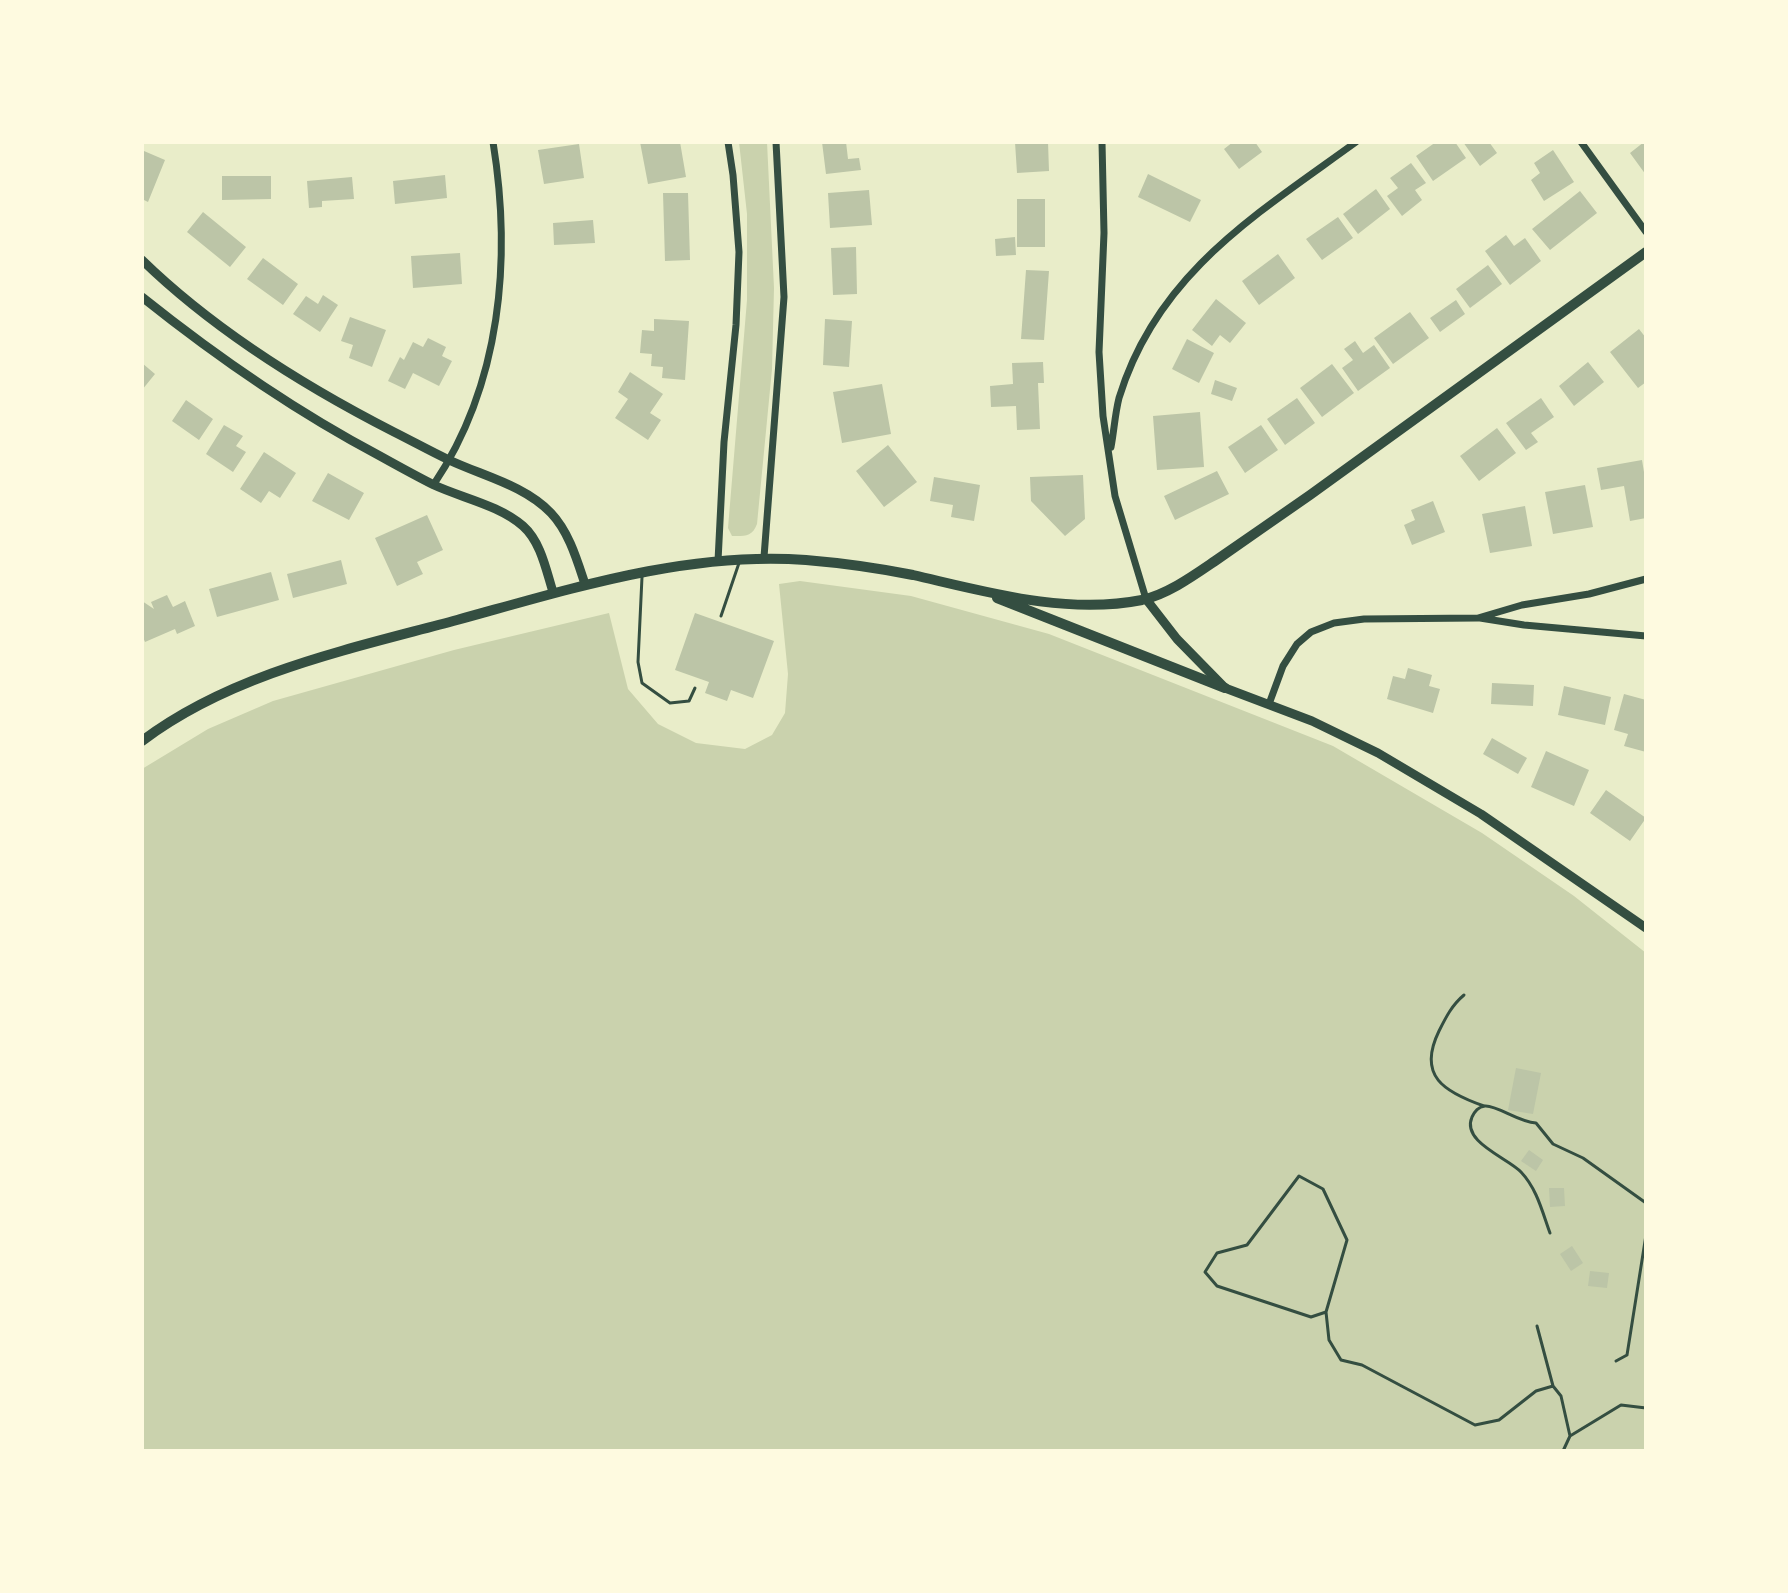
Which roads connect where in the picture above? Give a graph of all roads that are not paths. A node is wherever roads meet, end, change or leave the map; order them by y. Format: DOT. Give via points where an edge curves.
graph roads {
  1 [pos="493,142"];
  2 [pos="728,142"];
  3 [pos="776,142"];
  4 [pos="1102,142"];
  5 [pos="1356,142"];
  6 [pos="1581,142"];
  7 [pos="1646,232"];
  8 [pos="1646,252"];
  9 [pos="142,260"];
  10 [pos="142,297"];
  11 [pos="1110,453"];
  12 [pos="450,460"];
  13 [pos="434,484"];
  14 [pos="764,557"];
  15 [pos="740,559"];
  16 [pos="718,561"];
  17 [pos="642,574"];
  18 [pos="1646,579"];
  19 [pos="585,584"];
  20 [pos="980,591"];
  21 [pos="553,592"];
  22 [pos="1146,599"];
  23 [pos="721,616"];
  24 [pos="1478,618"];
  25 [pos="1646,636"];
  26 [pos="695,688"];
  27 [pos="1225,688"];
  28 [pos="1269,704"];
  29 [pos="142,741"];
  30 [pos="1646,928"];
  1 -- 12 [label="street" via="501,226 498,312 485,374"];
  2 -- 16 [label="street" via="739,252"];
  3 -- 14 [label="street" via="784,297"];
  4 -- 11 [label="street" via="1099,352"];
  5 -- 11 [label="street" via="1214,248 1182,282 1137,353 1119,400"];
  6 -- 7 [label="street"];
  8 -- 22 [label="main road" via="1258,532 1186,580"];
  9 -- 12 [label="street" via="265,358 334,401"];
  10 -- 13 [label="street" via="265,389"];
  11 -- 22 [label="street" via="1115,496"];
  12 -- 13 [label="street"];
  12 -- 19 [label="street" via="500,480 551,514 565,532"];
  13 -- 21 [label="street" via="523,526 538,547"];
  14 -- 15 [label="main road"];
  14 -- 20 [label="main road" via="856,564"];
  15 -- 16 [label="main road"];
  15 -- 23 [label="lane"];
  16 -- 17 [label="main road"];
  17 -- 19 [label="main road"];
  17 -- 26 [label="lane" via="642,683 670,703 689,701"];
  18 -- 24 [label="street"];
  19 -- 21 [label="main road"];
  20 -- 22 [label="main road" via="1060,604"];
  20 -- 27 [label="main road"];
  21 -- 29 [label="main road" via="325,655 256,680"];
  22 -- 27 [label="street"];
  24 -- 25 [label="street"];
  24 -- 28 [label="street" via="1364,619 1311,632 1283,666"];
  27 -- 28 [label="street"];
  28 -- 30 [label="street" via="1378,753"];
}
